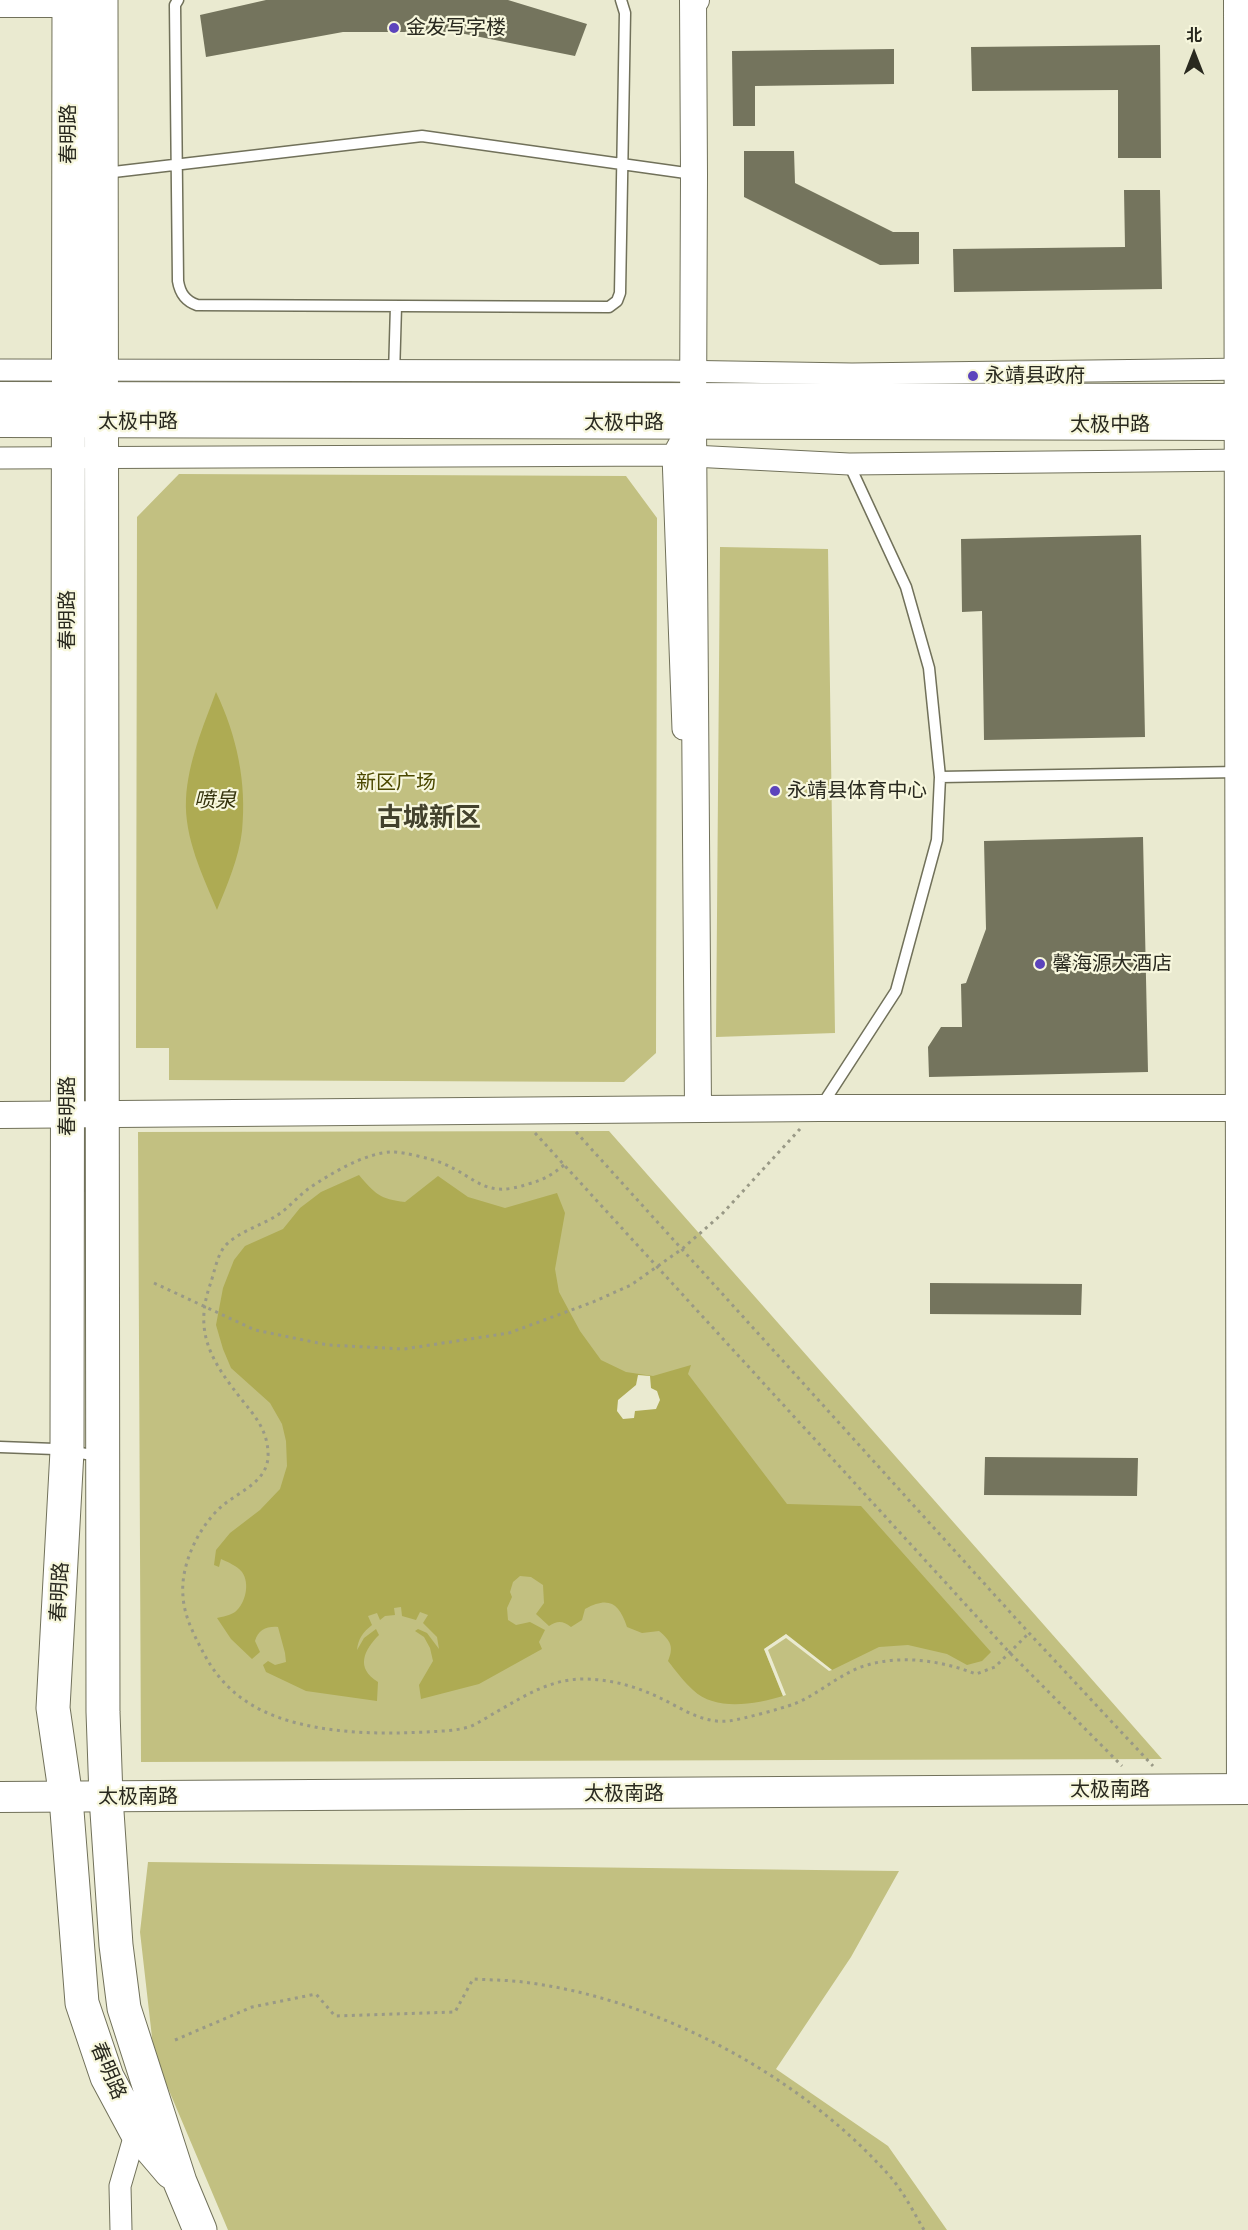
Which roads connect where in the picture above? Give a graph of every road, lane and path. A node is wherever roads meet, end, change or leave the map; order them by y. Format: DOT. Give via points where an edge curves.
graph roads {
  1 [pos="178,0"];
  2 [pos="621,0"];
  3 [pos="696,0"];
  4 [pos="1237,0"];
  5 [pos="85,2"];
  6 [pos="0,4"];
  7 [pos="622,164"];
  8 [pos="177,165"];
  9 [pos="694,174"];
  10 [pos="85,175"];
  11 [pos="396,306"];
  12 [pos="1242,369"];
  13 [pos="0,370"];
  14 [pos="393,384"];
  15 [pos="0,396"];
  16 [pos="68,396"];
  17 [pos="102,396"];
  18 [pos="693,397"];
  19 [pos="1242,412"];
  20 [pos="0,422"];
  21 [pos="683,455"];
  22 [pos="68,457"];
  23 [pos="102,457"];
  24 [pos="0,458"];
  25 [pos="1242,460"];
  26 [pos="849,464"];
  27 [pos="1238,772"];
  28 [pos="940,777"];
  29 [pos="820,1108"];
  30 [pos="1239,1108"];
  31 [pos="698,1109"];
  32 [pos="557,1111"];
  33 [pos="516,1112"];
  34 [pos="0,1115"];
  35 [pos="68,1116"];
  36 [pos="102,1116"];
  37 [pos="564,1165"];
  38 [pos="682,1249"];
  39 [pos="656,1266"];
  40 [pos="154,1283"];
  41 [pos="202,1306"];
  42 [pos="0,1447"];
  43 [pos="67,1451"];
  44 [pos="103,1457"];
  45 [pos="1029,1633"];
  46 [pos="1009,1652"];
  47 [pos="1244,1789"];
  48 [pos="1161,1790"];
  49 [pos="0,1797"];
  50 [pos="106,1797"];
  51 [pos="66,1798"];
  52 [pos="175,2040"];
  53 [pos="136,2131"];
  54 [pos="180,2182"];
  55 [pos="122,2230"];
  56 [pos="200,2230"];
  57 [pos="924,2230"];
  1 -- 8 [label="lane"];
  2 -- 7 [label="lane" via="625,13"];
  3 -- 9 [label="street"];
  4 -- 12 [label="street"];
  5 -- 6 [label="street"];
  5 -- 10 [label="main road, 春明路"];
  7 -- 8 [label="lane" via="422,136"];
  7 -- 9 [label="lane"];
  7 -- 11 [label="lane" via="620,293 609,308"];
  8 -- 10 [label="lane"];
  8 -- 11 [label="lane" via="178,281 181,293 191,303"];
  9 -- 18 [label="street"];
  10 -- 16 [label="main road, 春明路"];
  10 -- 17 [label="main road, 春明路"];
  11 -- 14 [label="lane"];
  12 -- 18 [label="street" via="852,374"];
  12 -- 19 [label="street"];
  13 -- 16 [label="street"];
  14 -- 17 [label="main road, 太极中路"];
  14 -- 18 [label="main road, 太极中路"];
  15 -- 16 [label="main road, 太极中路"];
  16 -- 17 [label="main road, 太极中路"];
  16 -- 20 [label="main road, 太极中路"];
  16 -- 22 [label="main road, 春明路"];
  17 -- 18 [label="main road, 太极中路"];
  17 -- 23 [label="main road, 春明路"];
  18 -- 19 [label="main road, 太极中路"];
  18 -- 21 [label="street"];
  19 -- 25 [label="street"];
  21 -- 23 [label="street"];
  21 -- 26 [label="street"];
  21 -- 31 [label="street"];
  22 -- 23 [label="street"];
  22 -- 24 [label="street"];
  22 -- 35 [label="main road, 春明路"];
  23 -- 36 [label="main road, 春明路"];
  25 -- 26 [label="street"];
  25 -- 27 [label="street"];
  26 -- 28 [label="lane" via="906,587 920,633 929,668"];
  27 -- 28 [label="lane"];
  27 -- 30 [label="street"];
  28 -- 29 [label="lane" via="937,840 896,991"];
  29 -- 30 [label="street"];
  29 -- 31 [label="street"];
  29 -- 38 [label="path" via="722,1214"];
  30 -- 47 [label="street"];
  31 -- 32 [label="street"];
  32 -- 33 [label="street"];
  32 -- 38 [label="path"];
  33 -- 36 [label="street"];
  33 -- 37 [label="path"];
  34 -- 35 [label="street"];
  35 -- 36 [label="street"];
  35 -- 43 [label="main road, 春明路"];
  36 -- 44 [label="main road, 春明路"];
  37 -- 39 [label="path"];
  37 -- 41 [label="path" via="551,1177 508,1190 488,1188 433,1161 393,1152 367,1157 341,1169 276,1216 224,1247"];
  38 -- 39 [label="path"];
  38 -- 45 [label="path"];
  39 -- 41 [label="path" via="631,1285 509,1333 404,1349 328,1345 255,1330"];
  39 -- 46 [label="path"];
  40 -- 41 [label="path"];
  41 -- 46 [label="path" via="205,1338 218,1367 262,1424 269,1453 265,1472 207,1521 185,1571 183,1596 189,1625 205,1657 227,1688 261,1711 294,1722 363,1733 452,1730 471,1726 557,1681 583,1679 607,1680 636,1688 711,1721 730,1721 794,1704 858,1668 882,1662 908,1659 976,1674 995,1667"];
  42 -- 43 [label="lane"];
  43 -- 44 [label="lane"];
  43 -- 51 [label="main road, 春明路" via="53,1708"];
  44 -- 50 [label="main road, 春明路"];
  45 -- 46 [label="path"];
  45 -- 48 [label="path"];
  46 -- 48 [label="path" via="1107,1754"];
  47 -- 48 [label="main road, 太极南路"];
  48 -- 50 [label="main road, 太极南路"];
  49 -- 51 [label="main road, 太极南路"];
  50 -- 51 [label="main road, 太极南路"];
  50 -- 54 [label="main road, 春明路" via="124,2008"];
  51 -- 53 [label="main road, 春明路" via="82,2003 106,2077"];
  52 -- 57 [label="path" via="252,2007 316,1994 335,2016 456,2012 473,1979 523,1982 597,1998 702,2037 800,2096 889,2174"];
  53 -- 54 [label="main road, 春明路"];
  53 -- 55 [label="street" via="120,2186"];
  54 -- 56 [label="main road, 春明路"];
}
